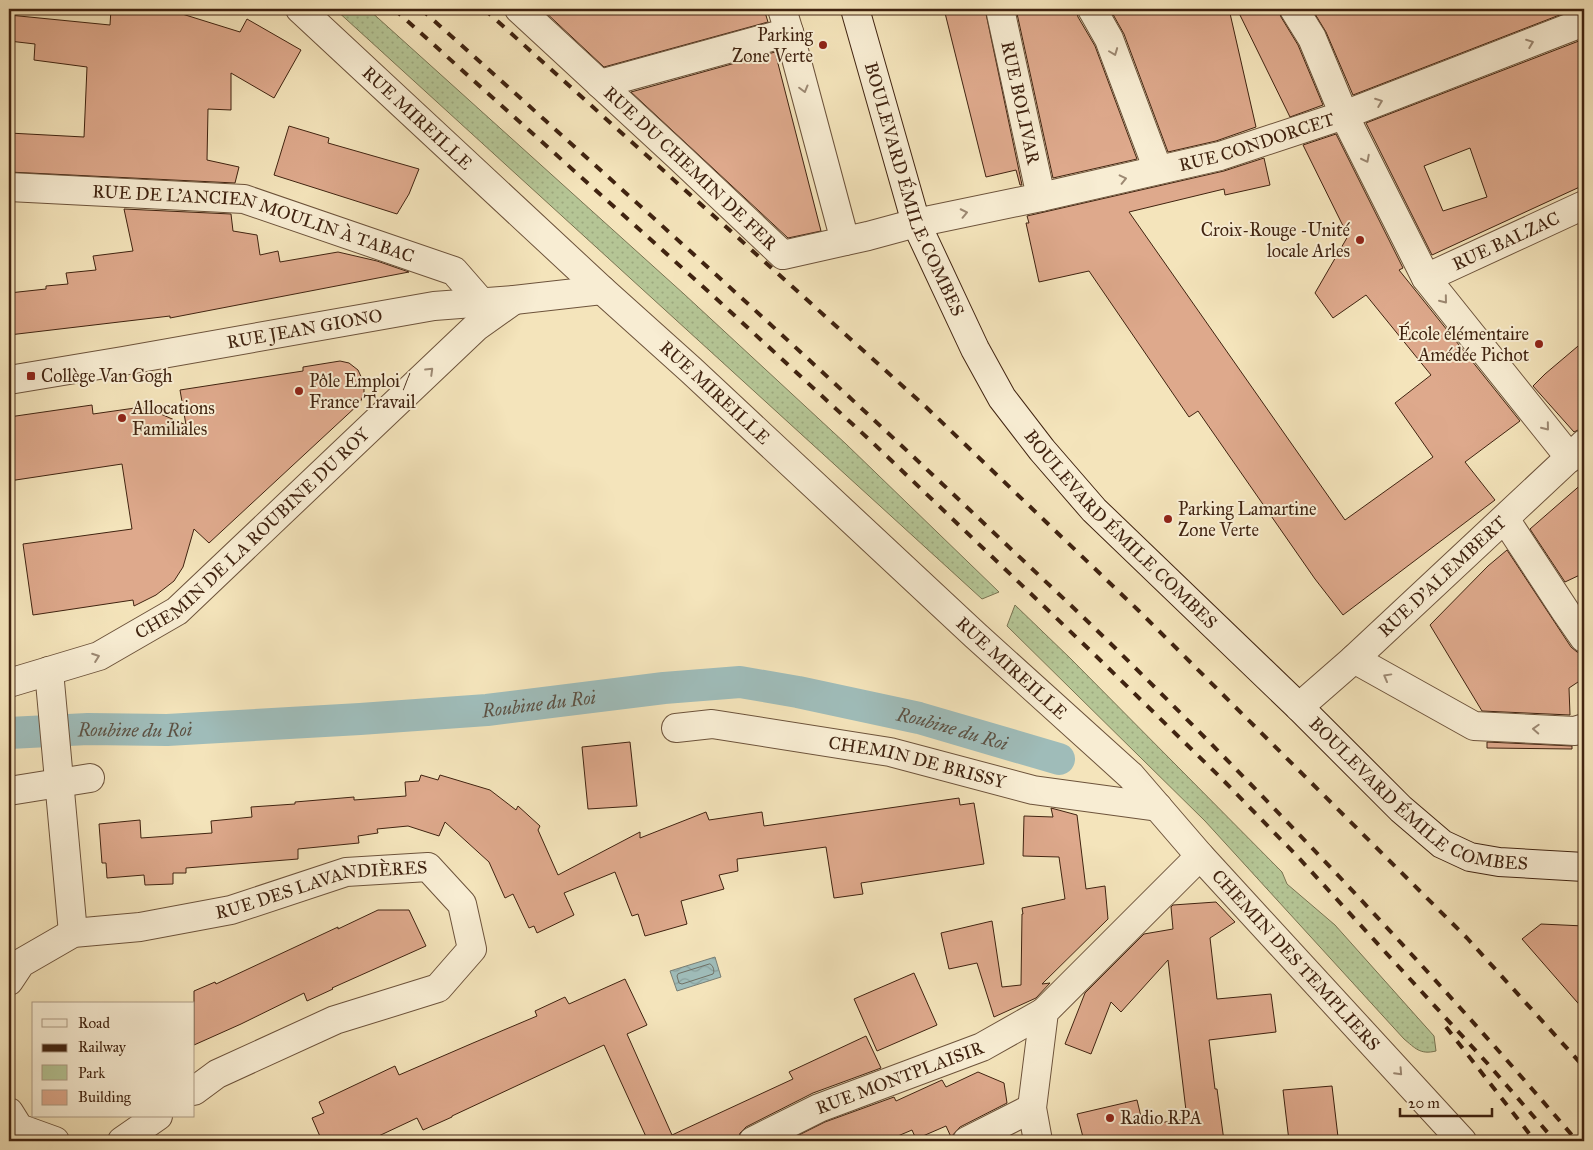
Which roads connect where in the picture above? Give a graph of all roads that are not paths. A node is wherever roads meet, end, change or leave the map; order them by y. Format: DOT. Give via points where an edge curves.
graph roads {
  1 [pos="300,9"];
  2 [pos="520,9"];
  3 [pos="855,9"];
  4 [pos="1000,9"];
  5 [pos="1092,9"];
  6 [pos="1294,9"];
  7 [pos="786,20"];
  8 [pos="1584,22"];
  9 [pos="600,84"];
  10 [pos="1344,115"];
  11 [pos="1158,170"];
  12 [pos="9,187"];
  13 [pos="1041,197"];
  14 [pos="1584,205"];
  15 [pos="916,223"];
  16 [pos="845,242"];
  17 [pos="1426,278"];
  18 [pos="602,290"];
  19 [pos="514,300"];
  20 [pos="481,302"];
  21 [pos="9,380"];
  22 [pos="1577,451"];
  23 [pos="1505,519"];
  24 [pos="1575,608"];
  25 [pos="1584,638"];
  26 [pos="1354,659"];
  27 [pos="9,683"];
  28 [pos="50,684"];
  29 [pos="1299,707"];
  30 [pos="676,728"];
  31 [pos="1584,728"];
  32 [pos="1131,776"];
  33 [pos="58,777"];
  34 [pos="90,778"];
  35 [pos="9,791"];
  36 [pos="1158,807"];
  37 [pos="1200,856"];
  38 [pos="1584,867"];
  39 [pos="72,933"];
  40 [pos="9,981"];
  41 [pos="1044,1012"];
  42 [pos="195,1090"];
  43 [pos="1032,1108"];
  44 [pos="9,1112"];
  45 [pos="155,1118"];
  46 [pos="55,1141"];
  47 [pos="122,1141"];
  48 [pos="753,1141"];
  49 [pos="967,1141"];
  50 [pos="1038,1141"];
  51 [pos="1462,1141"];
  1 -- 18 [label="street, RUE MIREILLE"];
  2 -- 9 [label="street, RUE DU CHEMIN DE FER"];
  3 -- 15 [label="street, BOULEVARD ÉMILE COMBES"];
  4 -- 13 [label="street, RUE BOLIVAR"];
  5 -- 11 [label="street, one-way" via="1109,39"];
  6 -- 10 [label="street" via="1312,38"];
  7 -- 9 [label="street"];
  7 -- 16 [label="street, one-way"];
  10 -- 8 [label="street, RUE CONDORCET, one-way"];
  9 -- 16 [label="street, RUE DU CHEMIN DE FER" via="783,255"];
  10 -- 11 [label="street, RUE CONDORCET" via="1220,156"];
  10 -- 17 [label="street, one-way"];
  13 -- 11 [label="street, RUE CONDORCET, one-way"];
  12 -- 20 [label="street, RUE DE L'ANCIEN MOULIN À TABAC" via="244,199 454,271"];
  15 -- 13 [label="street, RUE CONDORCET, one-way"];
  14 -- 17 [label="street, RUE BALZAC"];
  15 -- 16 [label="street, RUE DU CHEMIN DE FER"];
  15 -- 29 [label="street, BOULEVARD ÉMILE COMBES" via="971,341 1002,398 1042,450 1094,510"];
  17 -- 22 [label="street, one-way"];
  18 -- 19 [label="street, RUE JEAN GIONO"];
  18 -- 32 [label="street, RUE MIREILLE"];
  19 -- 20 [label="street, RUE JEAN GIONO"];
  28 -- 19 [label="street, CHEMIN DE LA ROUBINE DU ROY, one-way" via="176,611 476,327"];
  20 -- 21 [label="street, RUE JEAN GIONO" via="434,306"];
  22 -- 23 [label="street, RUE D'ALEMBERT"];
  23 -- 24 [label="street"];
  23 -- 26 [label="street, RUE D'ALEMBERT"];
  24 -- 25 [label="street"];
  26 -- 29 [label="street, RUE D'ALEMBERT"];
  31 -- 26 [label="street, one-way" via="1575,731 1474,726"];
  27 -- 28 [label="street, CHEMIN DE LA ROUBINE DU ROY"];
  28 -- 33 [label="street"];
  29 -- 38 [label="street, BOULEVARD ÉMILE COMBES" via="1401,809 1442,844 1470,857 1499,862"];
  30 -- 36 [label="street, CHEMIN DE BRISSY" via="712,724 880,751 1033,790"];
  32 -- 36 [label="street, CHEMIN DES TEMPLIERS"];
  33 -- 34 [label="street"];
  33 -- 35 [label="street"];
  33 -- 39 [label="street"];
  36 -- 37 [label="street, CHEMIN DES TEMPLIERS"];
  37 -- 41 [label="street, RUE MONTPLAISIR"];
  37 -- 51 [label="street, CHEMIN DES TEMPLIERS, one-way"];
  39 -- 40 [label="street, RUE DES LAVANDIÈRES" via="20,962"];
  39 -- 42 [label="street, RUE DES LAVANDIÈRES" via="140,927 231,910 346,872 428,867 462,904 472,949 438,988 335,1020 217,1074"];
  41 -- 43 [label="street"];
  41 -- 48 [label="street, RUE MONTPLAISIR" via="982,1047 819,1108"];
  43 -- 49 [label="street"];
  43 -- 50 [label="street"];
  44 -- 46 [label="street" via="19,1128"];
  45 -- 47 [label="street"];
}
